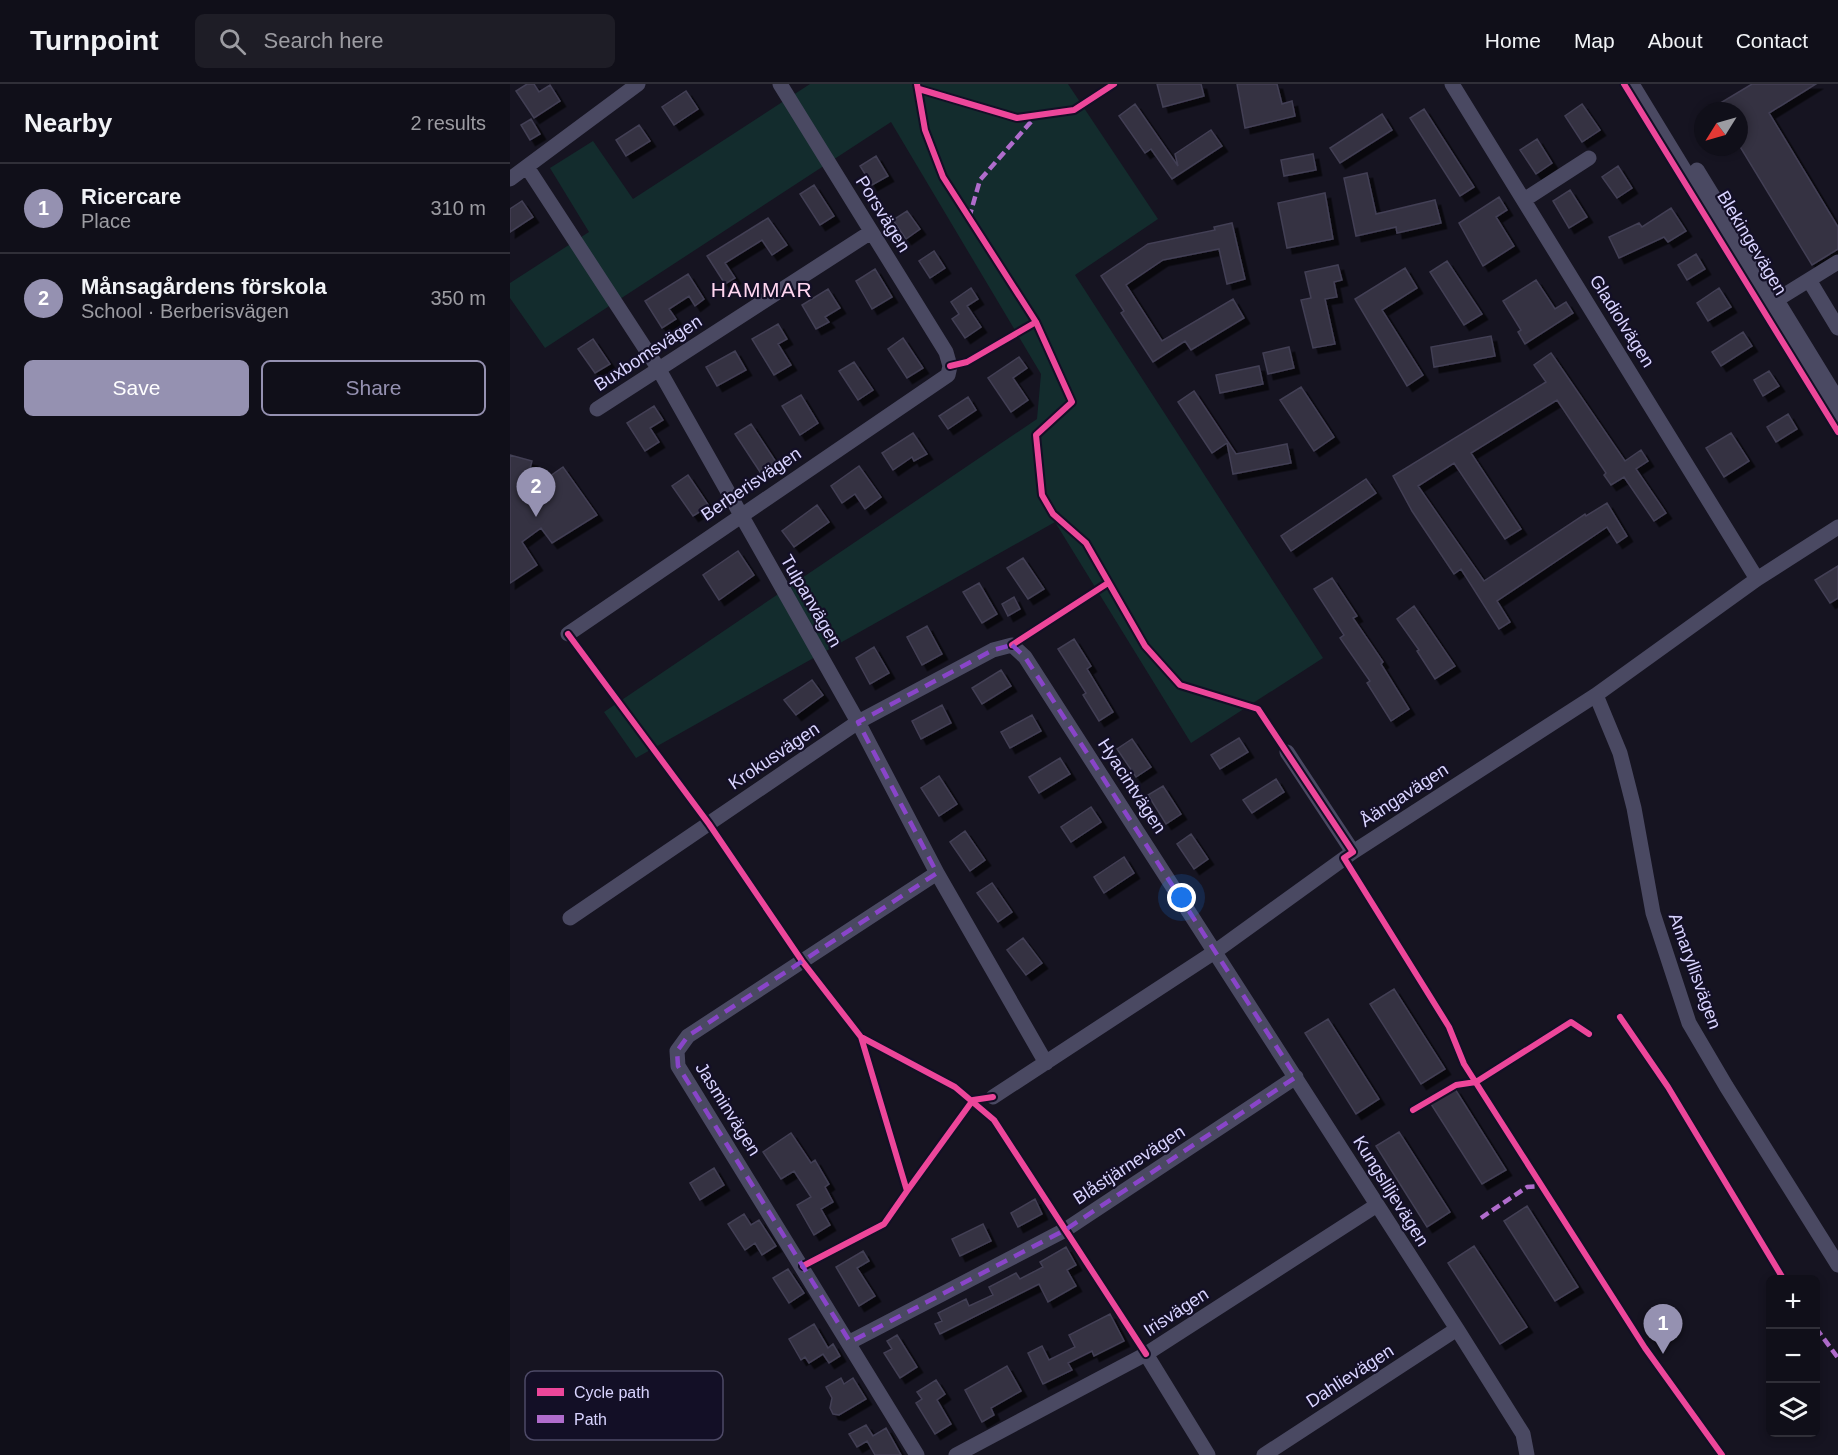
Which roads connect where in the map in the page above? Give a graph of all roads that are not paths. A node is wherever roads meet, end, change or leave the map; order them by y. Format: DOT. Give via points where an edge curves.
graph roads {
  1 [pos="639,84"];
  2 [pos="780,84"];
  3 [pos="1452,84"];
  4 [pos="1632,84"];
  5 [pos="1644,84"];
  6 [pos="1589,158"];
  7 [pos="527,167"];
  8 [pos="510,179"];
  9 [pos="1524,200"];
  10 [pos="871,232"];
  11 [pos="1838,262"];
  12 [pos="1809,280"];
  13 [pos="1772,303"];
  14 [pos="1838,326"];
  15 [pos="950,366"];
  16 [pos="658,368"];
  17 [pos="1838,400"];
  18 [pos="597,409"];
  19 [pos="1838,422"];
  20 [pos="740,515"];
  21 [pos="1838,526"];
  22 [pos="1757,579"];
  23 [pos="568,634"];
  24 [pos="1012,645"];
  25 [pos="1596,695"];
  26 [pos="858,722"];
  27 [pos="1287,752"];
  28 [pos="1353,852"];
  29 [pos="937,873"];
  30 [pos="570,918"];
  31 [pos="1216,951"];
  32 [pos="1046,1063"];
  33 [pos="1296,1077"];
  34 [pos="993,1097"];
  35 [pos="1377,1204"];
  36 [pos="1838,1265"];
  37 [pos="1457,1329"];
  38 [pos="849,1342"];
  39 [pos="1146,1354"];
  40 [pos="1528,1454"];
  41 [pos="917,1455"];
  42 [pos="956,1455"];
  43 [pos="1208,1455"];
  44 [pos="1264,1455"];
  1 -- 7 [label="street"];
  2 -- 10 [label="street, Porsvägen"];
  3 -- 9 [label="street, Gladiolvägen"];
  4 -- 13 [label="street, Blekingevägen"];
  5 -- 13 [label="street, Blekingevägen"];
  6 -- 9 [label="street"];
  7 -- 8 [label="street"];
  7 -- 16 [label="street, Tulpanvägen"];
  9 -- 22 [label="street, Gladiolvägen"];
  10 -- 15 [label="street, Porsvägen" via="946,352"];
  10 -- 16 [label="street, Buxbomsvägen"];
  11 -- 12 [label="street"];
  12 -- 13 [label="street"];
  12 -- 14 [label="street"];
  13 -- 17 [label="street, Blekingevägen"];
  13 -- 19 [label="street, Blekingevägen"];
  15 -- 20 [label="street, Berberisvägen" via="948,375"];
  16 -- 18 [label="street, Buxbomsvägen"];
  16 -- 20 [label="street, Tulpanvägen"];
  20 -- 23 [label="street, Berberisvägen"];
  20 -- 26 [label="street, Tulpanvägen"];
  21 -- 22 [label="street, Åängavägen"];
  22 -- 25 [label="street, Åängavägen"];
  24 -- 26 [label="street, Krokusvägen" via="993,650"];
  24 -- 31 [label="street, Hyacintvägen" via="1025,657"];
  25 -- 28 [label="street, Åängavägen"];
  25 -- 36 [label="street, Amaryllisvägen" via="1620,753 1653,913 1689,1023"];
  26 -- 29 [label="street, Tulpanvägen"];
  26 -- 30 [label="street, Krokusvägen"];
  27 -- 28 [label="street"];
  28 -- 31 [label="street, Åängavägen"];
  29 -- 32 [label="street, Tulpanvägen"];
  29 -- 38 [label="street, Jasminvägen" via="688,1036 677,1051 678,1066"];
  31 -- 32 [label="street, Åängavägen"];
  31 -- 33 [label="street, Kungsliljevägen"];
  32 -- 34 [label="street, Åängavägen"];
  33 -- 35 [label="street, Kungsliljevägen"];
  33 -- 38 [label="street, Blåstjärnevägen" via="1065,1230"];
  35 -- 37 [label="street, Kungsliljevägen"];
  35 -- 39 [label="street, Irisvägen"];
  37 -- 40 [label="street, Kungsliljevägen" via="1523,1434"];
  37 -- 44 [label="street, Dahlievägen"];
  38 -- 41 [label="street, Jasminvägen"];
  39 -- 42 [label="street, Irisvägen"];
  39 -- 43 [label="street"];
}
